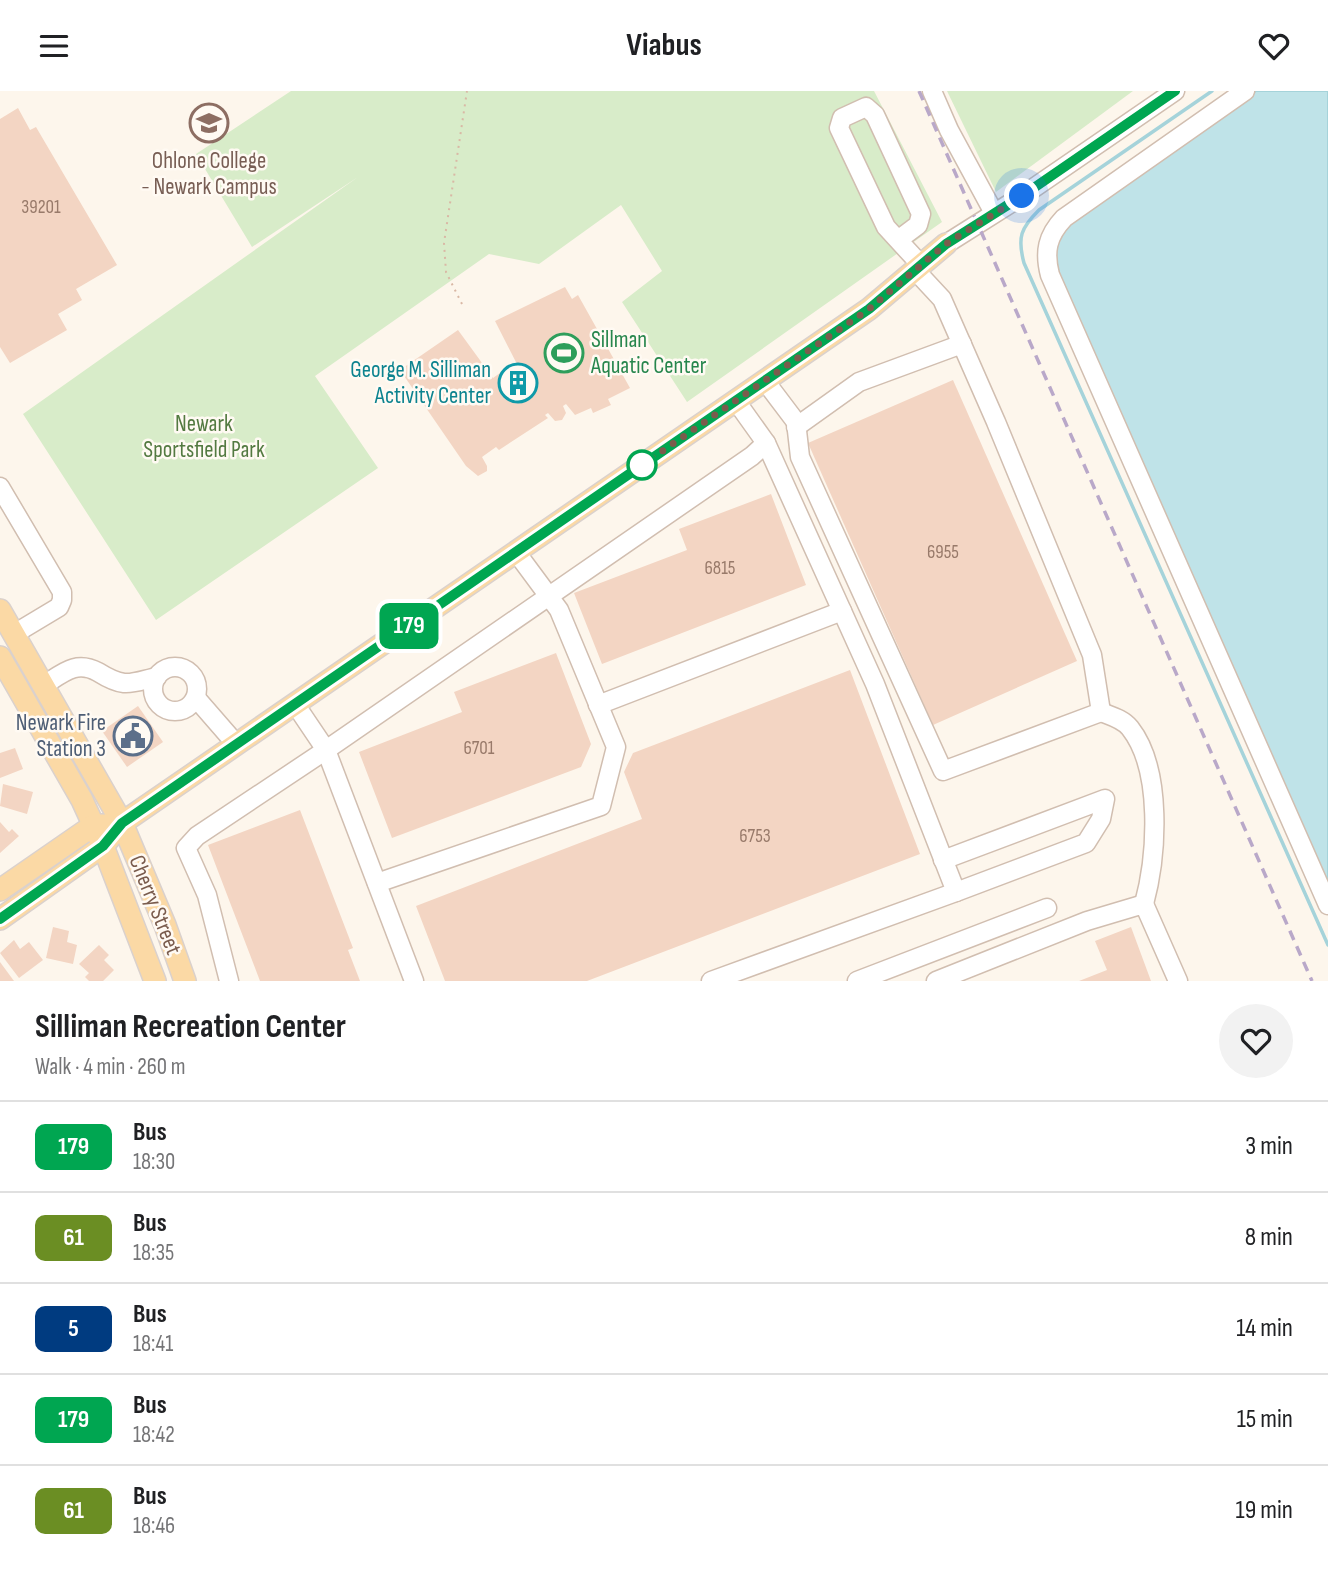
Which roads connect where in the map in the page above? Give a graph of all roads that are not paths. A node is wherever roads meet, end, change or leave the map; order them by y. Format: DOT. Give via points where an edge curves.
graph roads {
  1 [pos="932,91"];
  2 [pos="1175,91"];
  3 [pos="1245,91"];
  4 [pos="995,213"];
  5 [pos="898,240"];
  6 [pos="946,244"];
  7 [pos="918,267"];
  8 [pos="962,344"];
  9 [pos="765,381"];
  10 [pos="736,401"];
  11 [pos="796,428"];
  12 [pos="766,443"];
  13 [pos="0,487"];
  14 [pos="516,552"];
  15 [pos="549,595"];
  16 [pos="0,610"];
  17 [pos="842,611"];
  18 [pos="14,634"];
  19 [pos="0,657"];
  20 [pos="157,677"];
  21 [pos="44,685"];
  22 [pos="196,698"];
  23 [pos="295,704"];
  24 [pos="598,705"];
  25 [pos="1101,712"];
  26 [pos="236,744"];
  27 [pos="326,750"];
  28 [pos="122,823"];
  29 [pos="94,825"];
  30 [pos="103,846"];
  31 [pos="943,860"];
  32 [pos="377,883"];
  33 [pos="0,890"];
  34 [pos="956,892"];
  35 [pos="1144,904"];
  36 [pos="1328,905"];
  37 [pos="1047,908"];
  38 [pos="0,919"];
  39 [pos="155,981"];
  40 [pos="185,981"];
  41 [pos="229,981"];
  42 [pos="414,981"];
  43 [pos="711,981"];
  44 [pos="857,981"];
  45 [pos="936,981"];
  46 [pos="1178,981"];
  1 -- 4 [label="street"];
  2 -- 4 [label="street"];
  3 -- 36 [label="street" via="1064,218 1053,229 1046,257 1055,288"];
  4 -- 6 [label="street"];
  5 -- 5 [label="street" via="886,227 839,128 842,118 866,107 875,114 921,214 918,225"];
  5 -- 7 [label="street"];
  6 -- 7 [label="main road"];
  7 -- 8 [label="street" via="942,299"];
  7 -- 9 [label="main road" via="869,309"];
  8 -- 11 [label="street" via="859,382"];
  8 -- 25 [label="street" via="1092,655"];
  9 -- 10 [label="main road"];
  9 -- 11 [label="street"];
  10 -- 12 [label="street"];
  10 -- 14 [label="main road"];
  11 -- 25 [label="street" via="800,457 943,771"];
  12 -- 15 [label="street"];
  12 -- 17 [label="street"];
  13 -- 18 [label="street" via="62,592 59,607"];
  14 -- 15 [label="street"];
  14 -- 23 [label="main road"];
  15 -- 24 [label="street"];
  15 -- 27 [label="street"];
  16 -- 18 [label="main road, Cherry Street"];
  17 -- 24 [label="street"];
  17 -- 31 [label="street"];
  18 -- 21 [label="main road, Cherry Street"];
  19 -- 29 [label="main road, Cherry Street"];
  20 -- 21 [label="street" via="128,684 79,666"];
  20 -- 22 [label="street" via="176,667 189,671 197,684"];
  20 -- 22 [label="street" via="153,691 165,709 186,709"];
  21 -- 28 [label="main road, Cherry Street"];
  22 -- 26 [label="street"];
  23 -- 26 [label="main road"];
  23 -- 27 [label="street"];
  24 -- 32 [label="street" via="615,747 601,806"];
  25 -- 35 [label="street" via="1129,726 1150,779 1154,860"];
  26 -- 28 [label="main road"];
  27 -- 32 [label="street"];
  27 -- 41 [label="street" via="197,836 186,848 206,895"];
  28 -- 29 [label="main road"];
  28 -- 30 [label="main road"];
  28 -- 40 [label="main road, Cherry Street"];
  29 -- 30 [label="main road, Cherry Street"];
  29 -- 33 [label="main road"];
  30 -- 38 [label="main road"];
  30 -- 39 [label="main road, Cherry Street"];
  31 -- 34 [label="street"];
  31 -- 34 [label="street" via="1105,799 1101,819 1086,843"];
  32 -- 42 [label="street"];
  34 -- 43 [label="street"];
  35 -- 45 [label="street" via="1087,921"];
  35 -- 46 [label="street"];
  37 -- 44 [label="street"];
}
